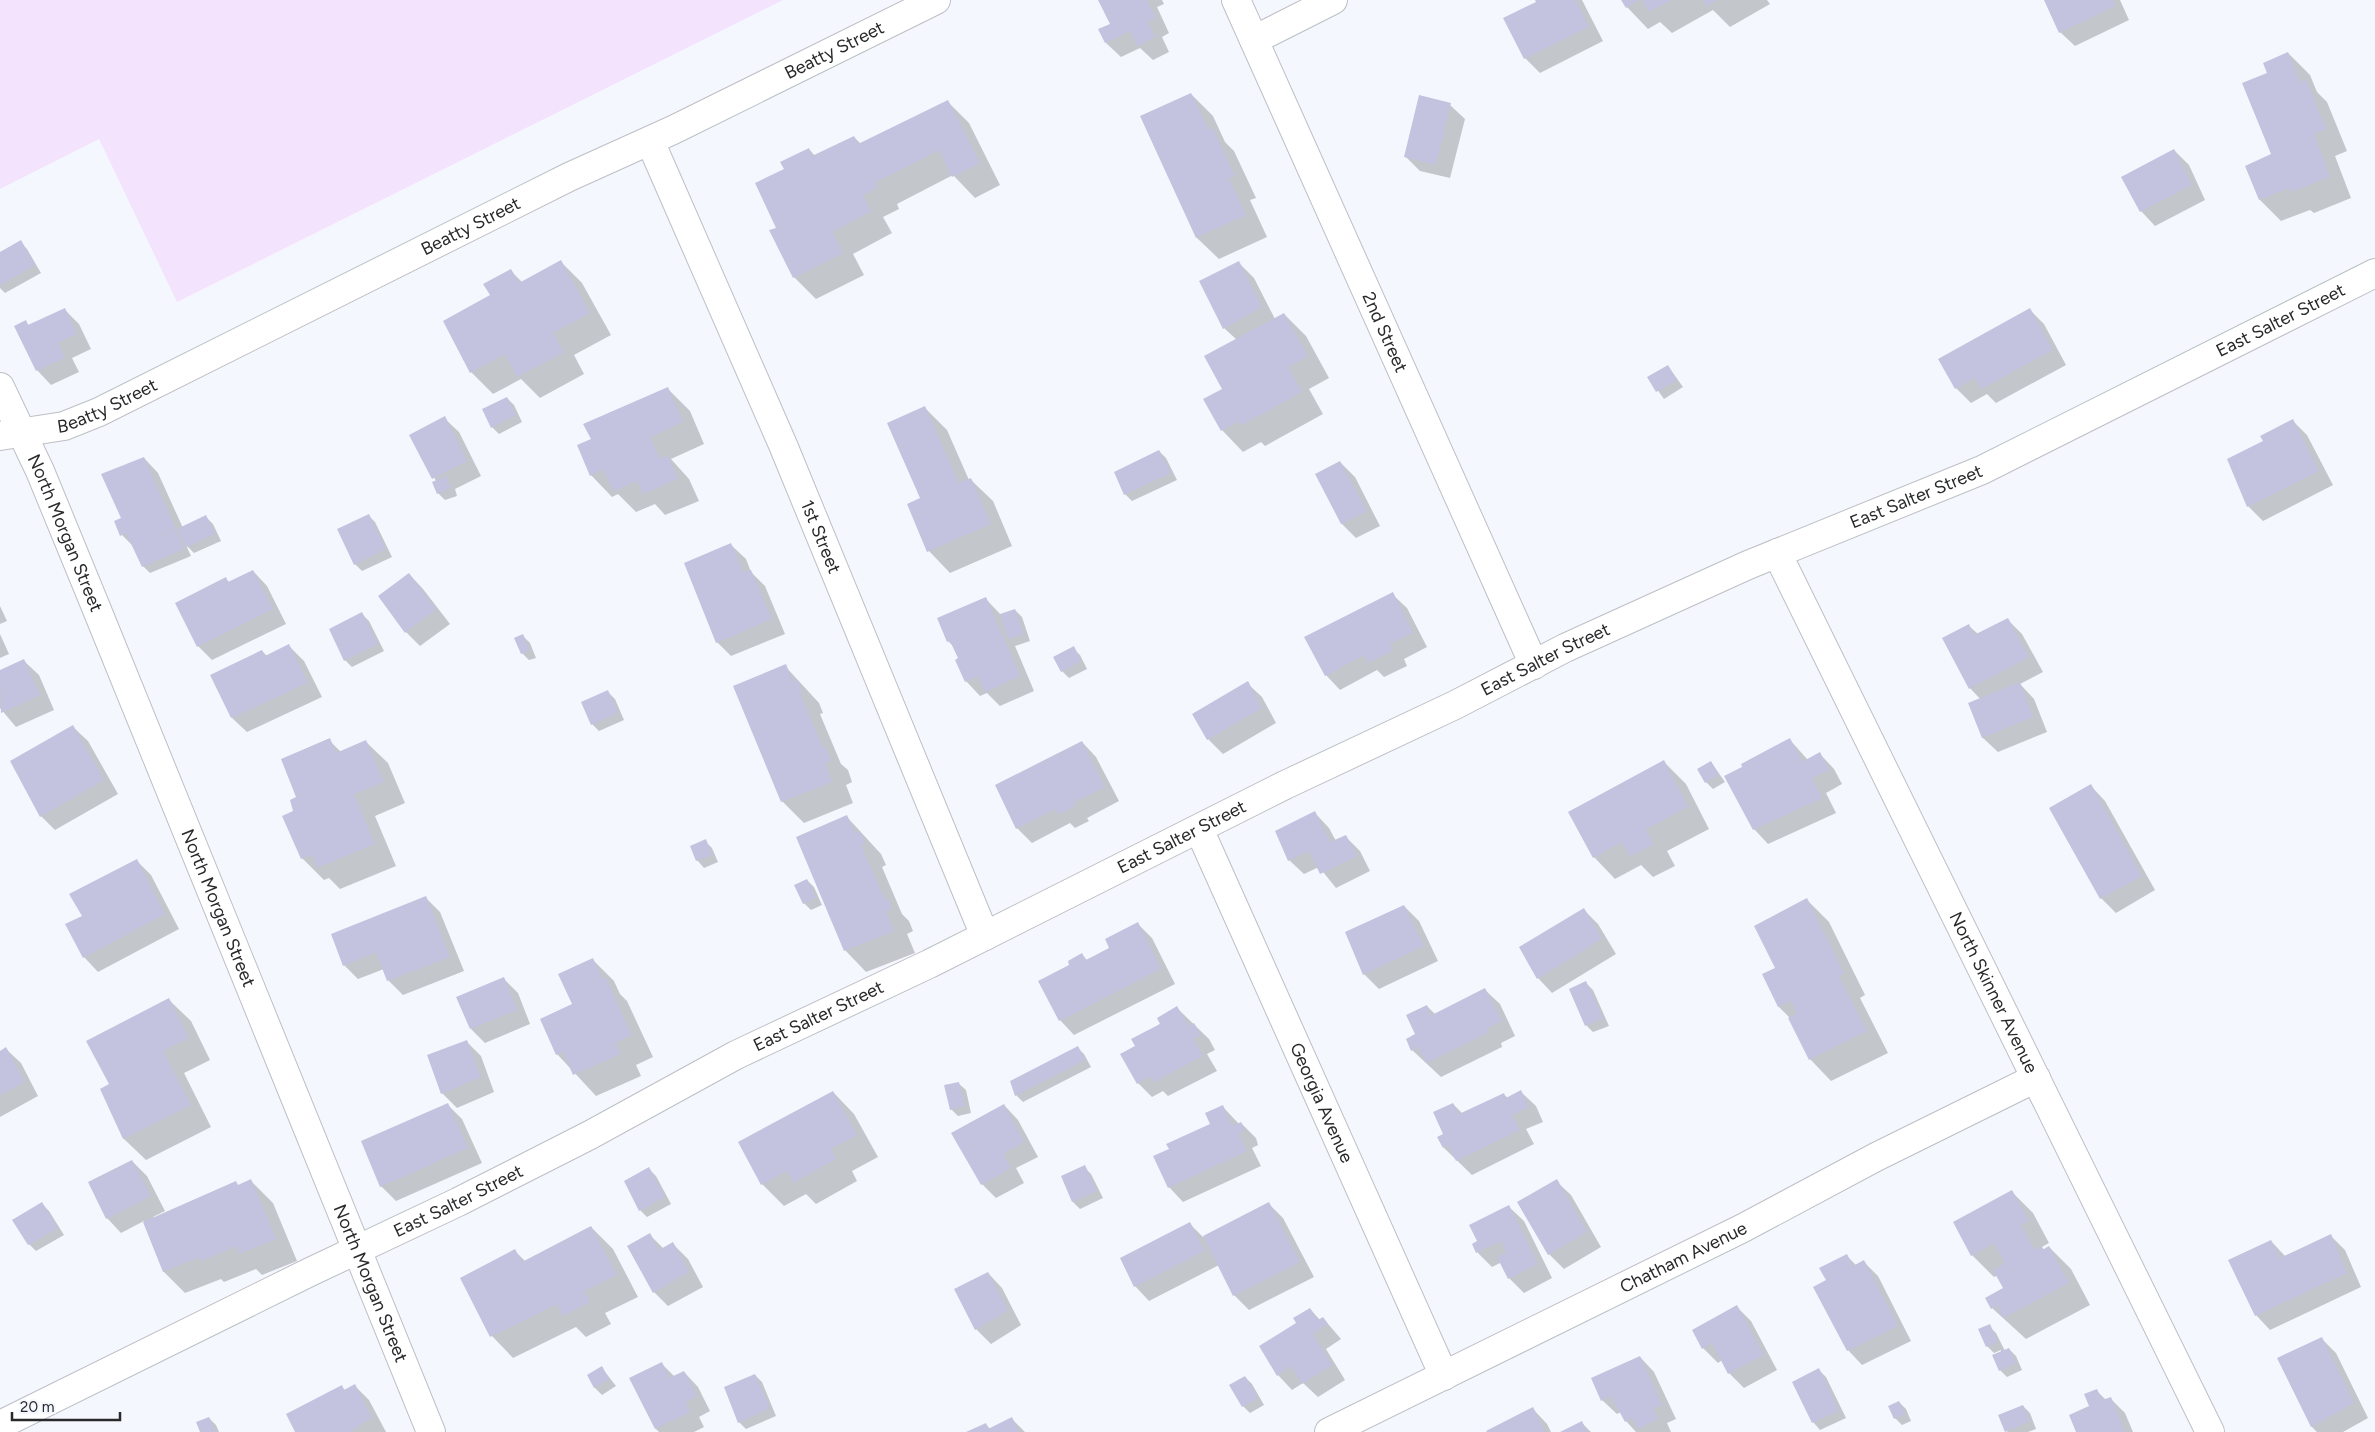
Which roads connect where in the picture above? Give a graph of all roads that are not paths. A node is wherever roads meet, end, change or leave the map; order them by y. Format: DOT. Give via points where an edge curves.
graph roads {
  1 [pos="936,0"];
  2 [pos="1236,0"];
  3 [pos="1333,0"];
  4 [pos="1254,40"];
  5 [pos="650,141"];
  6 [pos="2375,273"];
  7 [pos="0,387"];
  8 [pos="11,434"];
  9 [pos="1777,553"];
  10 [pos="1534,664"];
  11 [pos="1199,829"];
  12 [pos="985,936"];
  13 [pos="2036,1078"];
  14 [pos="357,1250"];
  15 [pos="1444,1376"];
  16 [pos="0,1425"];
  17 [pos="431,1432"];
  18 [pos="1329,1432"];
  19 [pos="2210,1432"];
  1 -- 5 [label="street, Beatty Street"];
  2 -- 4 [label="street, 2nd Street"];
  3 -- 4 [label="street"];
  4 -- 10 [label="street, 2nd Street"];
  5 -- 8 [label="street, Beatty Street" via="569,177 99,412 64,426"];
  5 -- 12 [label="street, 1st Street" via="783,445"];
  6 -- 9 [label="street, East Salter Street" via="1982,470"];
  7 -- 8 [label="street, North Morgan Street"];
  8 -- 14 [label="street, North Morgan Street" via="40,471"];
  9 -- 10 [label="street, East Salter Street" via="1684,592"];
  9 -- 13 [label="street, North Skinner Avenue"];
  10 -- 11 [label="street, East Salter Street"];
  11 -- 12 [label="street, East Salter Street"];
  11 -- 15 [label="street, Georgia Avenue"];
  12 -- 14 [label="street, East Salter Street" via="736,1055 590,1135"];
  13 -- 15 [label="street, Chatham Avenue"];
  13 -- 19 [label="street, North Skinner Avenue"];
  14 -- 16 [label="street, East Salter Street"];
  14 -- 17 [label="street, North Morgan Street"];
  15 -- 18 [label="street, Chatham Avenue"];
}
